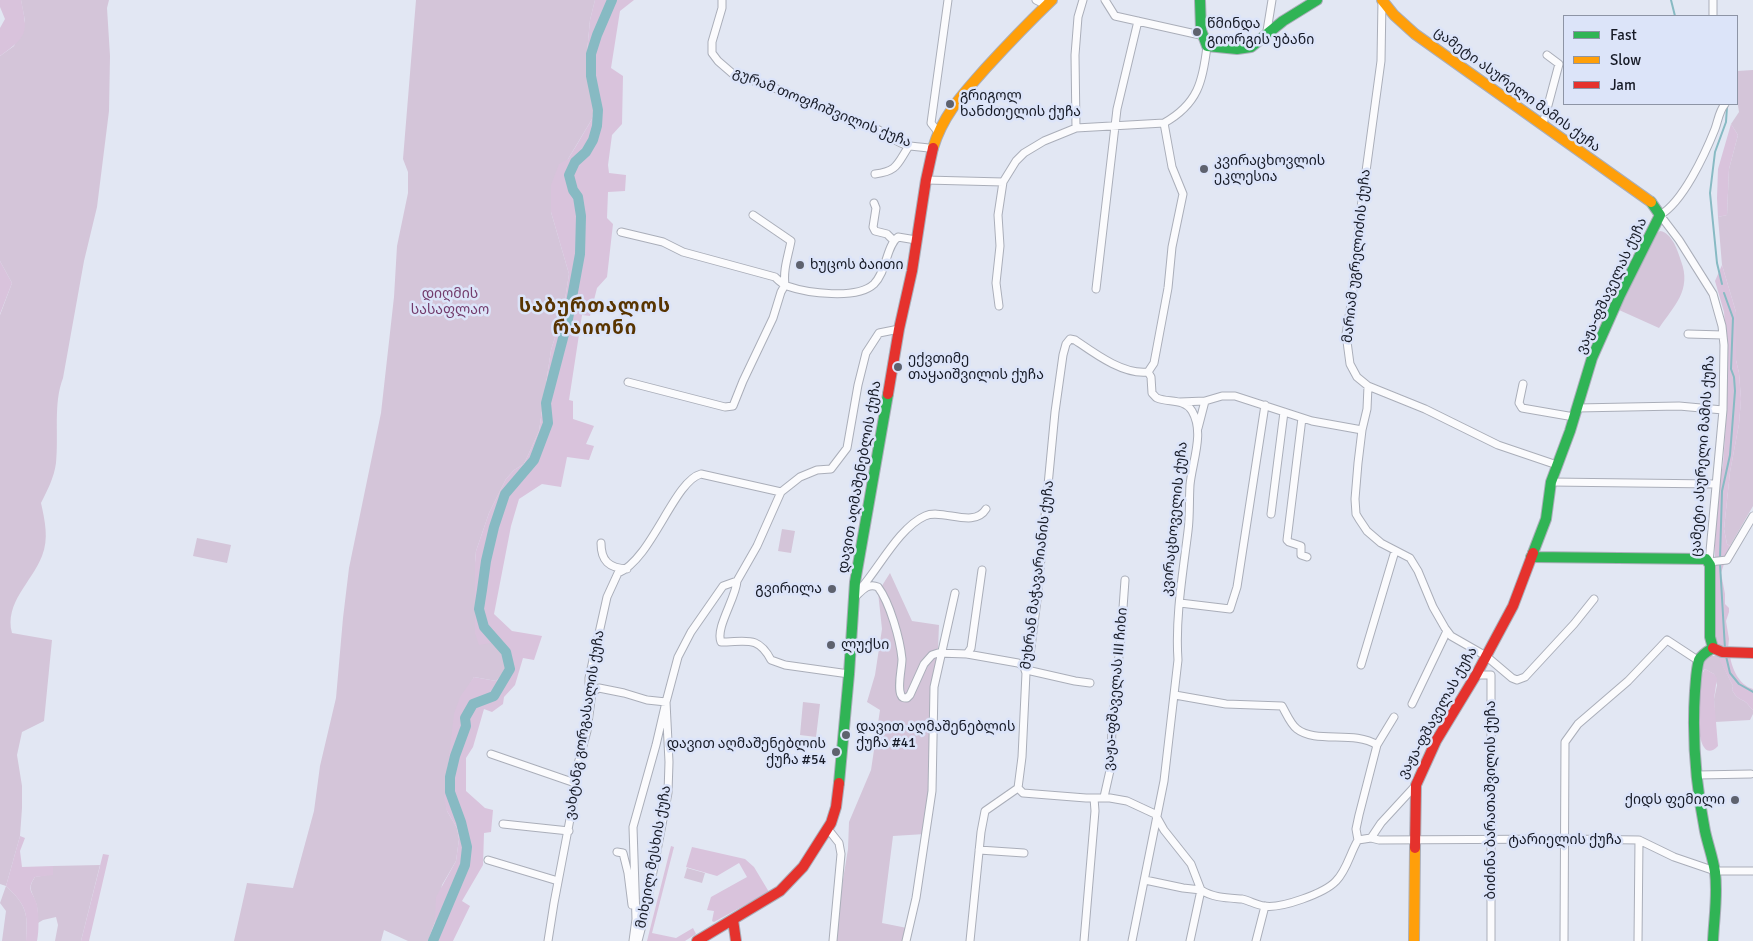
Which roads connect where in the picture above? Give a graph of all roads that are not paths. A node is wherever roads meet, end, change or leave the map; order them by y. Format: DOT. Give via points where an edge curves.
graph roads {
  1 [pos="722,0"];
  2 [pos="948,0"];
  3 [pos="1036,0"];
  4 [pos="1083,0"];
  5 [pos="1105,0"];
  6 [pos="1200,0"];
  7 [pos="1272,0"];
  8 [pos="1317,0"];
  9 [pos="1382,0"];
  10 [pos="1714,0"];
  11 [pos="1049,3"];
  12 [pos="1713,15"];
  13 [pos="1138,21"];
  14 [pos="1200,34"];
  15 [pos="1266,37"];
  16 [pos="1207,46"];
  17 [pos="1547,55"];
  18 [pos="1724,105"];
  19 [pos="1164,123"];
  20 [pos="1543,124"];
  21 [pos="1116,125"];
  22 [pos="1076,128"];
  23 [pos="938,132"];
  24 [pos="909,146"];
  25 [pos="933,149"];
  26 [pos="875,174"];
  27 [pos="926,180"];
  28 [pos="1003,182"];
  29 [pos="874,203"];
  30 [pos="753,215"];
  31 [pos="1660,215"];
  32 [pos="620,232"];
  33 [pos="893,240"];
  34 [pos="916,240"];
  35 [pos="785,285"];
  36 [pos="1096,289"];
  37 [pos="999,306"];
  38 [pos="898,329"];
  39 [pos="1688,334"];
  40 [pos="1723,335"];
  41 [pos="1148,372"];
  42 [pos="628,382"];
  43 [pos="1524,384"];
  44 [pos="1368,386"];
  45 [pos="1205,401"];
  46 [pos="1178,402"];
  47 [pos="1265,405"];
  48 [pos="1723,410"];
  49 [pos="1284,412"];
  50 [pos="1576,412"];
  51 [pos="1302,418"];
  52 [pos="1197,430"];
  53 [pos="1362,430"];
  54 [pos="1556,465"];
  55 [pos="1551,482"];
  56 [pos="1716,484"];
  57 [pos="781,492"];
  58 [pos="986,509"];
  59 [pos="1271,514"];
  60 [pos="1753,516"];
  61 [pos="601,543"];
  62 [pos="1395,551"];
  63 [pos="1306,557"];
  64 [pos="1531,557"];
  65 [pos="1711,561"];
  66 [pos="627,569"];
  67 [pos="982,570"];
  68 [pos="1125,580"];
  69 [pos="737,581"];
  70 [pos="955,593"];
  71 [pos="853,599"];
  72 [pos="1594,599"];
  73 [pos="1180,602"];
  74 [pos="1447,631"];
  75 [pos="1721,651"];
  76 [pos="943,652"];
  77 [pos="1753,653"];
  78 [pos="967,654"];
  79 [pos="1486,656"];
  80 [pos="1699,661"];
  81 [pos="1361,664"];
  82 [pos="1498,666"];
  83 [pos="1024,667"];
  84 [pos="849,674"];
  85 [pos="1476,675"];
  86 [pos="1491,675"];
  87 [pos="1090,683"];
  88 [pos="592,692"];
  89 [pos="1174,695"];
  90 [pos="666,702"];
  91 [pos="1412,704"];
  92 [pos="1394,717"];
  93 [pos="1377,745"];
  94 [pos="491,754"];
  95 [pos="1751,774"];
  96 [pos="1698,775"];
  97 [pos="575,784"];
  98 [pos="1416,785"];
  99 [pos="1018,788"];
  100 [pos="1104,797"];
  101 [pos="1094,798"];
  102 [pos="1158,816"];
  103 [pos="503,824"];
  104 [pos="828,829"];
  105 [pos="569,831"];
  106 [pos="1371,838"];
  107 [pos="1415,839"];
  108 [pos="1565,839"];
  109 [pos="1358,840"];
  110 [pos="1490,840"];
  111 [pos="1639,840"];
  112 [pos="979,850"];
  113 [pos="617,852"];
  114 [pos="1024,853"];
  115 [pos="488,860"];
  116 [pos="1715,871"];
  117 [pos="1753,871"];
  118 [pos="1145,880"];
  119 [pos="558,881"];
  120 [pos="1201,890"];
  121 [pos="1265,906"];
  122 [pos="733,920"];
  123 [pos="633,937"];
  124 [pos="548,941"];
  125 [pos="638,941"];
  126 [pos="697,941"];
  127 [pos="736,941"];
  128 [pos="833,941"];
  129 [pos="906,941"];
  130 [pos="970,941"];
  131 [pos="1084,941"];
  132 [pos="1132,941"];
  133 [pos="1190,941"];
  134 [pos="1256,941"];
  135 [pos="1414,941"];
  136 [pos="1491,941"];
  137 [pos="1564,941"];
  138 [pos="1638,941"];
  139 [pos="1713,941"];
  1 -- 24 [label="street, გურამ თოფჩიშვილის ქუჩა" via="712,53 733,74 780,90 857,124 878,128"];
  2 -- 23 [label="street" via="931,123"];
  3 -- 11 [label="street"];
  4 -- 22 [label="street" via="1078,17 1075,55"];
  5 -- 13 [label="street" via="1115,16"];
  6 -- 14 [label="street"];
  7 -- 15 [label="street"];
  8 -- 15 [label="street" via="1283,21"];
  9 -- 20 [label="street, ცამეტი ასურელი მამის ქუჩა" via="1415,34"];
  9 -- 44 [label="street, მარიამ უგრელიძის ქუჩა" via="1380,61 1346,334 1350,364 1357,377"];
  10 -- 12 [label="street"];
  11 -- 23 [label="street, დავით აღმაშენებლის ქუჩა" via="954,104"];
  13 -- 14 [label="street"];
  13 -- 21 [label="street"];
  14 -- 16 [label="street"];
  15 -- 16 [label="street" via="1252,47"];
  16 -- 19 [label="street" via="1201,84 1195,96"];
  17 -- 20 [label="street" via="1559,64"];
  18 -- 31 [label="street" via="1691,179 1669,210"];
  19 -- 21 [label="street"];
  19 -- 41 [label="street" via="1172,167 1183,194 1154,362"];
  20 -- 31 [label="street, ცამეტი ასურელი მამის ქუჩა" via="1651,202"];
  21 -- 22 [label="street"];
  21 -- 36 [label="street"];
  22 -- 28 [label="street" via="1024,153"];
  23 -- 25 [label="street, დავით აღმაშენებლის ქუჩა"];
  24 -- 25 [label="street, გურამ თოფჩიშვილის ქუჩა"];
  24 -- 26 [label="street" via="890,172"];
  25 -- 27 [label="street, დავით აღმაშენებლის ქუჩა"];
  27 -- 28 [label="street"];
  27 -- 34 [label="street, დავით აღმაშენებლის ქუჩა"];
  28 -- 37 [label="street" via="998,216 1000,246 996,283"];
  29 -- 33 [label="street" via="875,231 888,234"];
  30 -- 35 [label="street" via="791,241 785,262"];
  31 -- 40 [label="street, ცამეტი ასურელი მამის ქუჩა" via="1713,294"];
  31 -- 50 [label="street, ვაჟა-ფშაველას ქუჩა" via="1592,358"];
  32 -- 35 [label="street" via="774,277"];
  33 -- 34 [label="street" via="898,237"];
  33 -- 35 [label="street" via="880,275 865,290 831,293"];
  34 -- 38 [label="street, დავით აღმაშენებლის ქუჩა"];
  35 -- 42 [label="street" via="733,406 725,407"];
  38 -- 57 [label="street, მიხეილ მესხის ქუჩა" via="879,332 866,354 847,448 837,462 831,469 817,470 800,477"];
  38 -- 71 [label="street, დავით აღმაშენებლის ქუჩა"];
  39 -- 40 [label="street"];
  40 -- 48 [label="street, ცამეტი ასურელი მამის ქუჩა"];
  41 -- 46 [label="street, კვირაცხოველის ქუჩა" via="1152,393 1157,398"];
  41 -- 83 [label="street, მუხრან მაჭავარიანის ქუჩა" via="1142,373 1104,360 1075,340 1070,339 1066,344 1055,412 1030,655"];
  43 -- 50 [label="street" via="1519,403 1522,408"];
  44 -- 53 [label="street"];
  44 -- 54 [label="street" via="1425,409 1498,445"];
  45 -- 46 [label="street"];
  45 -- 47 [label="street" via="1235,396"];
  45 -- 52 [label="street"];
  46 -- 52 [label="street, კვირაცხოველის ქუჩა" via="1191,409"];
  47 -- 49 [label="street"];
  47 -- 73 [label="street" via="1237,587 1230,609"];
  48 -- 50 [label="street" via="1679,406"];
  48 -- 56 [label="street, ცამეტი ასურელი მამის ქუჩა"];
  49 -- 51 [label="street"];
  49 -- 59 [label="street"];
  50 -- 54 [label="street, ვაჟა-ფშაველას ქუჩა"];
  51 -- 53 [label="street"];
  51 -- 63 [label="street" via="1287,540 1301,546 1301,555"];
  52 -- 73 [label="street, კვირაცხოველის ქუჩა"];
  53 -- 62 [label="street" via="1356,514 1367,531"];
  54 -- 55 [label="street, ვაჟა-ფშაველას ქუჩა"];
  55 -- 56 [label="street"];
  55 -- 64 [label="street, ვაჟა-ფშაველას ქუჩა" via="1546,519"];
  56 -- 65 [label="street, ცამეტი ასურელი მამის ქუჩა"];
  57 -- 66 [label="street, ვახტანგ გორგასალის ქუჩა" via="701,474 696,476"];
  57 -- 69 [label="street, მიხეილ მესხის ქუჩა"];
  58 -- 71 [label="street" via="979,516 966,518 926,515 906,529"];
  60 -- 65 [label="street" via="1727,560"];
  61 -- 66 [label="street" via="601,552 608,564"];
  62 -- 74 [label="street" via="1410,558"];
  62 -- 81 [label="street"];
  64 -- 65 [label="street" via="1702,558"];
  64 -- 79 [label="street, ვაჟა-ფშაველას ქუჩა" via="1513,606"];
  65 -- 75 [label="street, ცამეტი ასურელი მამის ქუჩა" via="1710,637"];
  66 -- 88 [label="street, ვახტანგ გორგასალის ქუჩა" via="618,573 607,597 589,678"];
  67 -- 78 [label="street" via="971,648"];
  68 -- 100 [label="street, ვაჟა-ფშაველას III ჩიხი" via="1111,766"];
  69 -- 84 [label="street" via="737,590 720,634 721,642 755,642 766,650 771,660 785,665"];
  69 -- 90 [label="street, მიხეილ მესხის ქუჩა" via="723,586 690,632 678,657"];
  70 -- 76 [label="street"];
  71 -- 76 [label="street" via="871,585 881,591 902,658 900,689 904,698 910,695 927,660"];
  71 -- 84 [label="street, დავით აღმაშენებლის ქუჩა"];
  72 -- 82 [label="street" via="1525,677 1512,678"];
  73 -- 89 [label="street, კვირაცხოველის ქუჩა"];
  74 -- 79 [label="street" via="1456,640"];
  74 -- 91 [label="street"];
  75 -- 77 [label="street"];
  75 -- 80 [label="street" via="1702,655"];
  76 -- 78 [label="street"];
  76 -- 129 [label="street" via="934,687 931,798"];
  78 -- 83 [label="street" via="1018,663"];
  79 -- 82 [label="street"];
  79 -- 85 [label="street, ვაჟა-ფშაველას ქუჩა"];
  80 -- 96 [label="street" via="1694,697"];
  80 -- 108 [label="street" via="1666,640 1628,681 1578,724 1565,742"];
  82 -- 86 [label="street"];
  83 -- 87 [label="street"];
  83 -- 99 [label="street, მუხრან მაჭავარიანის ქუჩა"];
  84 -- 104 [label="street, დავით აღმაშენებლის ქუჩა" via="836,807"];
  85 -- 86 [label="street"];
  85 -- 98 [label="street, ვაჟა-ფშაველას ქუჩა" via="1436,741"];
  86 -- 110 [label="street, ბიძინა ბარათაშვილის ქუჩა"];
  88 -- 90 [label="street" via="599,688"];
  88 -- 97 [label="street, ვახტანგ გორგასალის ქუჩა"];
  89 -- 93 [label="street" via="1226,704 1282,706 1295,729 1316,735 1357,738"];
  89 -- 102 [label="street, კვირაცხოველის ქუჩა"];
  90 -- 123 [label="street" via="633,827 636,910"];
  90 -- 125 [label="street, მიხეილ მესხის ქუჩა" via="668,793"];
  92 -- 93 [label="street"];
  93 -- 109 [label="street" via="1356,829"];
  94 -- 97 [label="street"];
  95 -- 96 [label="street"];
  96 -- 116 [label="street"];
  97 -- 105 [label="street, ვახტანგ გორგასალის ქუჩა"];
  98 -- 106 [label="street, ვაჟა-ფშაველას ქუჩა"];
  98 -- 107 [label="street"];
  99 -- 101 [label="street" via="1022,792"];
  99 -- 112 [label="street" via="986,811"];
  100 -- 101 [label="street"];
  100 -- 102 [label="street" via="1127,801"];
  101 -- 131 [label="street"];
  102 -- 118 [label="street, კვირაცხოველის ქუჩა"];
  102 -- 120 [label="street" via="1164,830 1191,864"];
  103 -- 105 [label="street"];
  104 -- 122 [label="street, დავით აღმაშენებლის ქუჩა" via="803,867 780,891"];
  104 -- 128 [label="street" via="839,843 840,854"];
  105 -- 119 [label="street, ვახტანგ გორგასალის ქუჩა"];
  106 -- 107 [label="street, ტარიელის ქუჩა"];
  106 -- 109 [label="street"];
  107 -- 110 [label="street, ტარიელის ქუჩა"];
  107 -- 135 [label="street"];
  108 -- 110 [label="street, ტარიელის ქუჩა"];
  108 -- 111 [label="street, ტარიელის ქუჩა"];
  108 -- 137 [label="street"];
  109 -- 121 [label="street" via="1334,883 1296,902"];
  110 -- 136 [label="street, ბიძინა ბარათაშვილის ქუჩა"];
  111 -- 116 [label="street, ტარიელის ქუჩა"];
  111 -- 138 [label="street"];
  112 -- 114 [label="street"];
  112 -- 130 [label="street"];
  113 -- 123 [label="street" via="623,854 628,873"];
  115 -- 119 [label="street"];
  116 -- 117 [label="street, ტარიელის ქუჩა"];
  116 -- 139 [label="street"];
  118 -- 120 [label="street"];
  118 -- 132 [label="street, კვირაცხოველის ქუჩა"];
  119 -- 124 [label="street, ვახტანგ გორგასალის ქუჩა"];
  120 -- 121 [label="street" via="1218,897"];
  120 -- 133 [label="street"];
  121 -- 134 [label="street"];
  122 -- 126 [label="street, დავით აღმაშენებლის ქუჩა"];
  122 -- 127 [label="street"];
}
